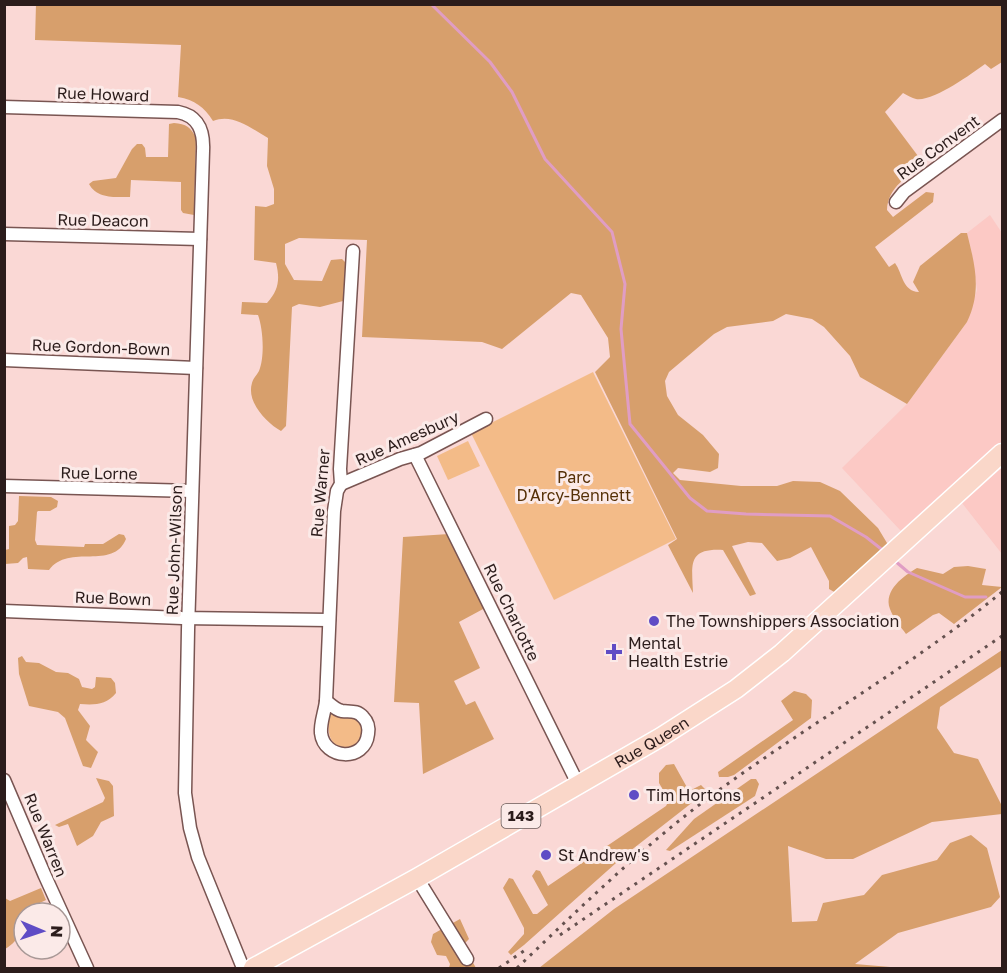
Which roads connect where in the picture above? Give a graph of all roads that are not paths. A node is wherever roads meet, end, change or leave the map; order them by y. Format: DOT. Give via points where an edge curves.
graph roads {
  1 [pos="4,107"];
  2 [pos="1002,120"];
  3 [pos="198,123"];
  4 [pos="896,202"];
  5 [pos="4,234"];
  6 [pos="200,239"];
  7 [pos="352,251"];
  8 [pos="4,360"];
  9 [pos="196,368"];
  10 [pos="486,419"];
  11 [pos="1002,453"];
  12 [pos="416,454"];
  13 [pos="341,484"];
  14 [pos="4,486"];
  15 [pos="192,491"];
  16 [pos="4,610"];
  17 [pos="189,618"];
  18 [pos="329,620"];
  19 [pos="326,701"];
  20 [pos="4,780"];
  21 [pos="578,784"];
  22 [pos="417,878"];
  23 [pos="467,959"];
  24 [pos="87,969"];
  25 [pos="243,969"];
  26 [pos="253,969"];
  1 -- 3 [label="street, Rue Howard" via="178,112"];
  2 -- 4 [label="street, Rue Convent" via="909,188"];
  3 -- 6 [label="street, Rue John-Wilson" via="204,139"];
  5 -- 6 [label="street, Rue Deacon"];
  6 -- 9 [label="street, Rue John-Wilson"];
  7 -- 13 [label="street, Rue Warner"];
  8 -- 9 [label="street, Rue Gordon-Bown"];
  9 -- 15 [label="street, Rue John-Wilson"];
  10 -- 12 [label="street, Rue Amesbury"];
  11 -- 21 [label="main road, Rue Queen / 143" via="766,667 697,715"];
  12 -- 13 [label="street, Rue Amesbury"];
  12 -- 21 [label="street, Rue Charlotte"];
  13 -- 18 [label="street, Rue Warner" via="334,511"];
  14 -- 15 [label="street, Rue Lorne"];
  15 -- 17 [label="street, Rue John-Wilson"];
  16 -- 17 [label="street, Rue Bown"];
  17 -- 18 [label="street, Rue Bown"];
  17 -- 25 [label="street, Rue John-Wilson" via="187,810 198,857"];
  18 -- 19 [label="street, Rue Warner"];
  19 -- 19 [label="street, Rue Warner" via="338,710 359,713 366,720 367,741 359,751 344,755 327,746 321,733"];
  20 -- 24 [label="street, Rue Warren"];
  21 -- 22 [label="main road, Rue Queen / 143"];
  22 -- 23 [label="street"];
  22 -- 26 [label="main road, Rue Queen / 143"];
}
